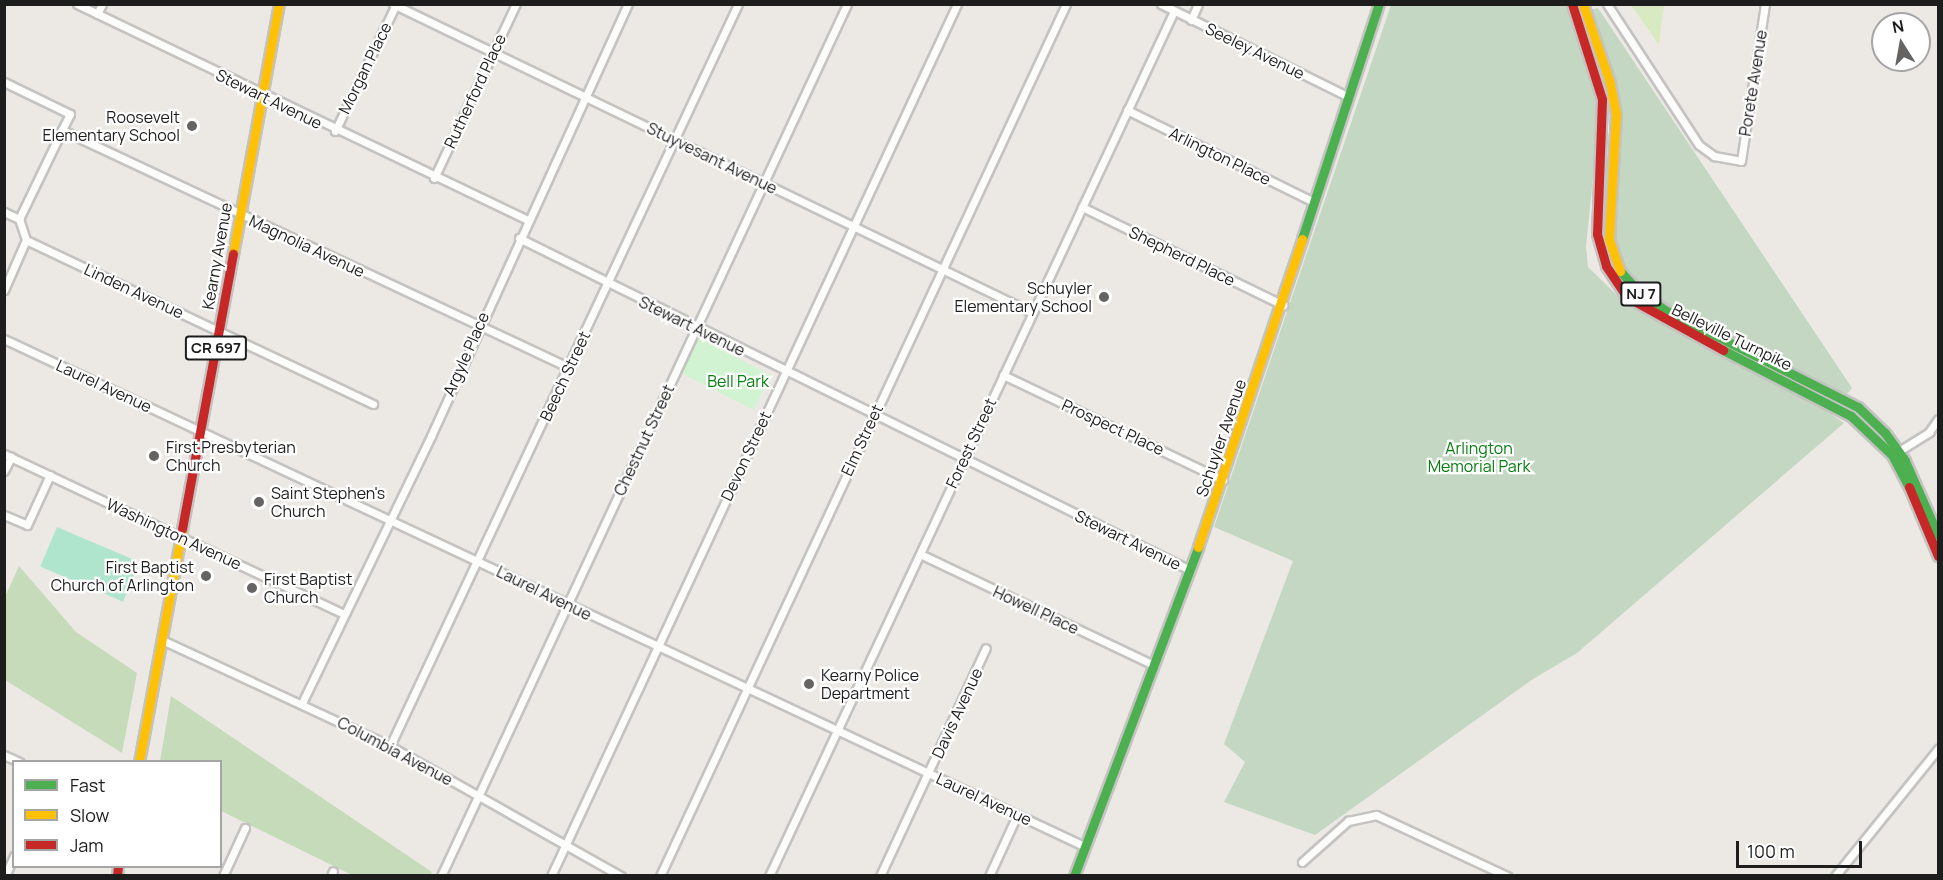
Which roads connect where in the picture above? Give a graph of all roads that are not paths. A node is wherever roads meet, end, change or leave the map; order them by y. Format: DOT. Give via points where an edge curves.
graph roads {
  1 [pos="77,4"];
  2 [pos="102,4"];
  3 [pos="279,4"];
  4 [pos="516,4"];
  5 [pos="628,4"];
  6 [pos="738,4"];
  7 [pos="846,4"];
  8 [pos="957,4"];
  9 [pos="1066,4"];
  10 [pos="1161,4"];
  11 [pos="1198,4"];
  12 [pos="1379,4"];
  13 [pos="1572,4"];
  14 [pos="1583,4"];
  15 [pos="1607,4"];
  16 [pos="1765,4"];
  17 [pos="395,5"];
  18 [pos="1174,11"];
  19 [pos="97,14"];
  20 [pos="1191,20"];
  21 [pos="493,52"];
  22 [pos="4,82"];
  23 [pos="262,95"];
  24 [pos="584,96"];
  25 [pos="1349,97"];
  26 [pos="1127,110"];
  27 [pos="62,130"];
  28 [pos="335,131"];
  29 [pos="674,139"];
  30 [pos="434,178"];
  31 [pos="763,182"];
  32 [pos="1314,202"];
  33 [pos="1082,207"];
  34 [pos="4,212"];
  35 [pos="240,214"];
  36 [pos="19,219"];
  37 [pos="527,220"];
  38 [pos="853,226"];
  39 [pos="519,238"];
  40 [pos="26,240"];
  41 [pos="941,269"];
  42 [pos="607,285"];
  43 [pos="4,290"];
  44 [pos="1283,305"];
  45 [pos="1031,312"];
  46 [pos="478,327"];
  47 [pos="696,328"];
  48 [pos="219,330"];
  49 [pos="4,339"];
  50 [pos="570,368"];
  51 [pos="786,372"];
  52 [pos="1003,375"];
  53 [pos="373,404"];
  54 [pos="874,415"];
  55 [pos="1938,419"];
  56 [pos="201,432"];
  57 [pos="1896,453"];
  58 [pos="8,455"];
  59 [pos="964,459"];
  60 [pos="4,471"];
  61 [pos="50,475"];
  62 [pos="1223,480"];
  63 [pos="4,515"];
  64 [pos="388,521"];
  65 [pos="1938,535"];
  66 [pos="180,537"];
  67 [pos="920,554"];
  68 [pos="1938,556"];
  69 [pos="478,561"];
  70 [pos="1190,570"];
  71 [pos="568,605"];
  72 [pos="344,614"];
  73 [pos="162,640"];
  74 [pos="658,646"];
  75 [pos="986,648"];
  76 [pos="1154,665"];
  77 [pos="747,688"];
  78 [pos="302,703"];
  79 [pos="837,731"];
  80 [pos="390,746"];
  81 [pos="1938,749"];
  82 [pos="139,760"];
  83 [pos="929,774"];
  84 [pos="477,795"];
  85 [pos="1017,815"];
  86 [pos="245,828"];
  87 [pos="565,845"];
  88 [pos="1084,846"];
  89 [pos="12,860"];
  90 [pos="1302,862"];
  91 [pos="5,876"];
  92 [pos="224,876"];
  93 [pos="441,876"];
  94 [pos="551,876"];
  95 [pos="621,876"];
  96 [pos="660,876"];
  97 [pos="769,876"];
  98 [pos="880,876"];
  99 [pos="989,876"];
  100 [pos="1074,876"];
  101 [pos="1507,876"];
  102 [pos="1835,876"];
  1 -- 19 [label="street, Stewart Avenue"];
  2 -- 19 [label="street"];
  3 -- 23 [label="main road, Kearny Avenue / CR 697"];
  4 -- 21 [label="street, Rutherford Place"];
  5 -- 24 [label="street, Argyle Place"];
  6 -- 29 [label="street, Beech Street"];
  7 -- 31 [label="street, Chestnut Street"];
  8 -- 38 [label="street, Devon Street"];
  9 -- 41 [label="street, Elm Street"];
  10 -- 18 [label="street, Seeley Avenue"];
  11 -- 20 [label="street"];
  12 -- 25 [label="main road, Schuyler Avenue"];
  13 -- 57 [label="main road, Belleville Turnpike / NJ 7" via="1602,99 1597,234 1615,282 1627,297 1658,317 1833,404"];
  14 -- 57 [label="main road, Belleville Turnpike / NJ 7" via="1610,83 1616,114 1609,239 1620,272 1660,307 1858,407"];
  15 -- 16 [label="street, Porete Avenue" via="1699,146 1714,156 1741,161"];
  17 -- 21 [label="street, Stuyvesant Avenue"];
  17 -- 28 [label="street, Morgan Place"];
  18 -- 20 [label="street, Seeley Avenue"];
  18 -- 26 [label="street, Forest Street"];
  19 -- 23 [label="street, Stewart Avenue"];
  20 -- 25 [label="street, Seeley Avenue"];
  21 -- 24 [label="street, Stuyvesant Avenue"];
  21 -- 30 [label="street, Rutherford Place"];
  22 -- 27 [label="street" via="70,114"];
  23 -- 28 [label="street, Stewart Avenue"];
  23 -- 35 [label="main road, Kearny Avenue / CR 697"];
  24 -- 29 [label="street, Stuyvesant Avenue"];
  24 -- 37 [label="street, Argyle Place"];
  25 -- 32 [label="main road, Schuyler Avenue"];
  26 -- 32 [label="street, Arlington Place"];
  26 -- 33 [label="street, Forest Street"];
  27 -- 35 [label="street, Magnolia Avenue"];
  27 -- 36 [label="street"];
  28 -- 30 [label="street, Stewart Avenue"];
  29 -- 31 [label="street, Stuyvesant Avenue"];
  29 -- 42 [label="street, Beech Street"];
  30 -- 37 [label="street, Stewart Avenue"];
  31 -- 38 [label="street, Stuyvesant Avenue"];
  31 -- 47 [label="street, Chestnut Street"];
  32 -- 44 [label="main road, Schuyler Avenue"];
  33 -- 44 [label="street, Shepherd Place"];
  33 -- 45 [label="street, Forest Street"];
  34 -- 36 [label="street"];
  35 -- 46 [label="street, Magnolia Avenue"];
  35 -- 48 [label="main road, Kearny Avenue / CR 697"];
  36 -- 40 [label="street"];
  37 -- 39 [label="street, Argyle Place"];
  38 -- 41 [label="street, Stuyvesant Avenue"];
  38 -- 51 [label="street, Devon Street"];
  39 -- 42 [label="street, Stewart Avenue"];
  39 -- 46 [label="street, Argyle Place"];
  40 -- 43 [label="street"];
  40 -- 48 [label="street, Linden Avenue"];
  41 -- 45 [label="street, Stuyvesant Avenue"];
  41 -- 54 [label="street, Elm Street"];
  42 -- 47 [label="street, Stewart Avenue"];
  42 -- 50 [label="street, Beech Street"];
  44 -- 62 [label="main road, Schuyler Avenue"];
  45 -- 52 [label="street, Forest Street"];
  46 -- 50 [label="street, Magnolia Avenue"];
  46 -- 64 [label="street, Argyle Place"];
  47 -- 51 [label="street, Stewart Avenue"];
  47 -- 71 [label="street, Chestnut Street"];
  48 -- 53 [label="street, Linden Avenue"];
  48 -- 56 [label="main road, Kearny Avenue / CR 697"];
  49 -- 56 [label="street, Laurel Avenue"];
  50 -- 69 [label="street, Beech Street"];
  51 -- 54 [label="street, Stewart Avenue"];
  51 -- 74 [label="street, Devon Street"];
  52 -- 59 [label="street, Forest Street"];
  52 -- 62 [label="street, Prospect Place"];
  54 -- 59 [label="street, Stewart Avenue"];
  54 -- 77 [label="street, Elm Street"];
  55 -- 57 [label="street" via="1929,432"];
  56 -- 64 [label="street, Laurel Avenue"];
  56 -- 66 [label="main road, Kearny Avenue / CR 697"];
  57 -- 65 [label="main road, Belleville Turnpike / NJ 7" via="1916,480"];
  57 -- 68 [label="main road, Belleville Turnpike / NJ 7"];
  58 -- 60 [label="street"];
  58 -- 61 [label="street, Washington Avenue"];
  59 -- 67 [label="street, Forest Street"];
  59 -- 70 [label="street, Stewart Avenue"];
  61 -- 63 [label="street" via="27,525"];
  61 -- 66 [label="street, Washington Avenue"];
  62 -- 70 [label="main road, Schuyler Avenue"];
  64 -- 69 [label="street, Laurel Avenue"];
  64 -- 72 [label="street, Argyle Place"];
  66 -- 72 [label="street, Washington Avenue"];
  66 -- 73 [label="main road, Kearny Avenue / CR 697"];
  67 -- 76 [label="street, Howell Place"];
  67 -- 79 [label="street, Forest Street"];
  69 -- 71 [label="street, Laurel Avenue"];
  69 -- 80 [label="street, Beech Street"];
  70 -- 76 [label="main road, Schuyler Avenue"];
  71 -- 74 [label="street, Laurel Avenue"];
  71 -- 84 [label="street, Chestnut Street"];
  72 -- 78 [label="street, Argyle Place"];
  73 -- 78 [label="street, Columbia Avenue"];
  73 -- 82 [label="main road, Kearny Avenue / CR 697"];
  74 -- 77 [label="street, Laurel Avenue"];
  74 -- 87 [label="street, Devon Street"];
  75 -- 83 [label="street, Davis Avenue"];
  76 -- 88 [label="main road, Schuyler Avenue"];
  77 -- 79 [label="street, Laurel Avenue"];
  77 -- 96 [label="street, Elm Street"];
  78 -- 80 [label="street, Columbia Avenue"];
  79 -- 83 [label="street, Laurel Avenue"];
  79 -- 97 [label="street, Forest Street"];
  80 -- 84 [label="street, Columbia Avenue"];
  81 -- 102 [label="street"];
  83 -- 85 [label="street, Laurel Avenue"];
  83 -- 98 [label="street, Davis Avenue"];
  84 -- 87 [label="street, Columbia Avenue"];
  84 -- 93 [label="street, Chestnut Street"];
  85 -- 88 [label="street, Laurel Avenue"];
  85 -- 99 [label="street"];
  86 -- 92 [label="street"];
  87 -- 94 [label="street, Devon Street"];
  87 -- 95 [label="street, Columbia Avenue"];
  88 -- 100 [label="main road, Schuyler Avenue"];
  89 -- 91 [label="street"];
  90 -- 101 [label="street" via="1348,821 1376,815"];
}
